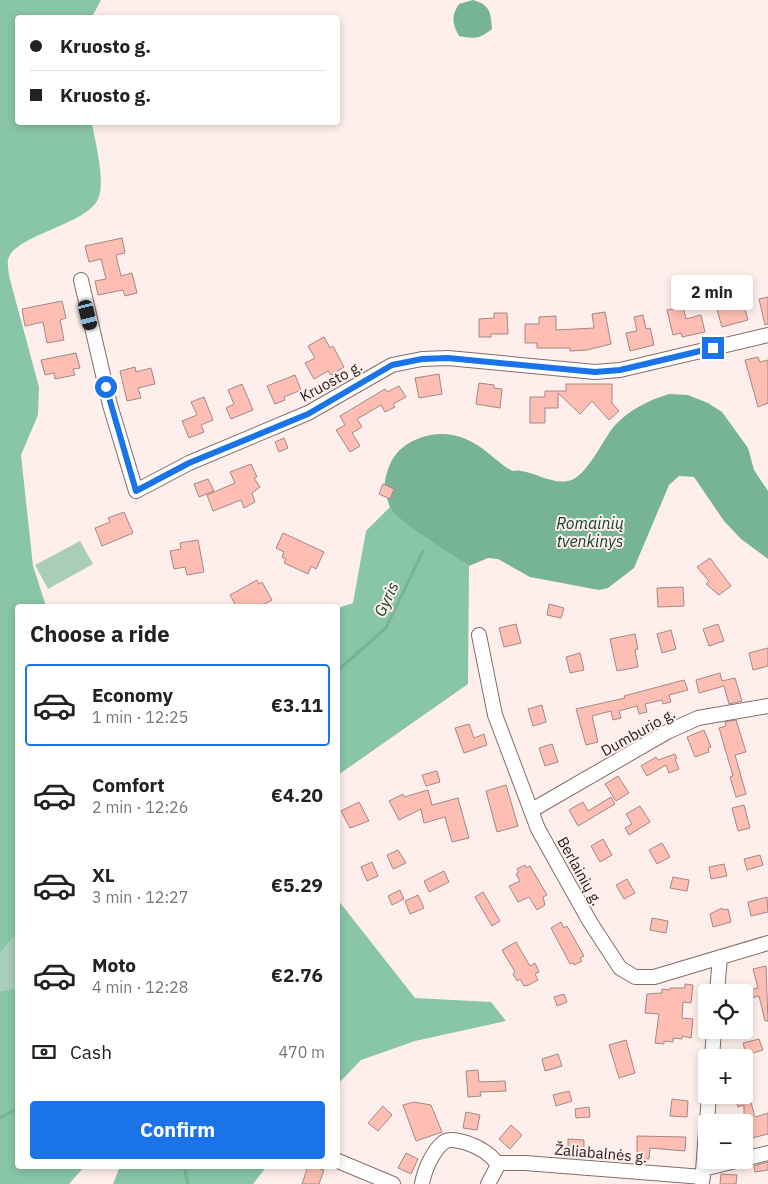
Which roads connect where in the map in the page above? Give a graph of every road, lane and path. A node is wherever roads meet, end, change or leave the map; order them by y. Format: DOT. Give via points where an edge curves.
graph roads {
  1 [pos="81,280"];
  2 [pos="768,335"];
  3 [pos="479,634"];
  4 [pos="768,706"];
  5 [pos="532,810"];
  6 [pos="768,943"];
  7 [pos="720,957"];
  8 [pos="718,984"];
  9 [pos="768,1153"];
  10 [pos="753,1157"];
  11 [pos="340,1162"];
  12 [pos="497,1163"];
  13 [pos="721,1169"];
  14 [pos="703,1177"];
  15 [pos="393,1184"];
  16 [pos="422,1184"];
  17 [pos="488,1184"];
  1 -- 2 [label="street, Kruosto g." via="110,405 136,491 189,463 308,414 392,365 448,358 595,372 620,370"];
  3 -- 5 [label="street, Berlainių g." via="495,715"];
  4 -- 5 [label="street, Dumburio g." via="698,718 667,732"];
  5 -- 7 [label="street, Berlainių g." via="538,829 590,922 627,974 654,977"];
  6 -- 7 [label="street, Berlainių g."];
  7 -- 8 [label="street"];
  9 -- 10 [label="street, Žaliabalnės g."];
  11 -- 15 [label="street"];
  12 -- 14 [label="street, Žaliabalnės g."];
  12 -- 16 [label="street" via="487,1152 451,1140 444,1142 432,1158"];
  12 -- 17 [label="street"];
  13 -- 14 [label="street, Žaliabalnės g."];
}
